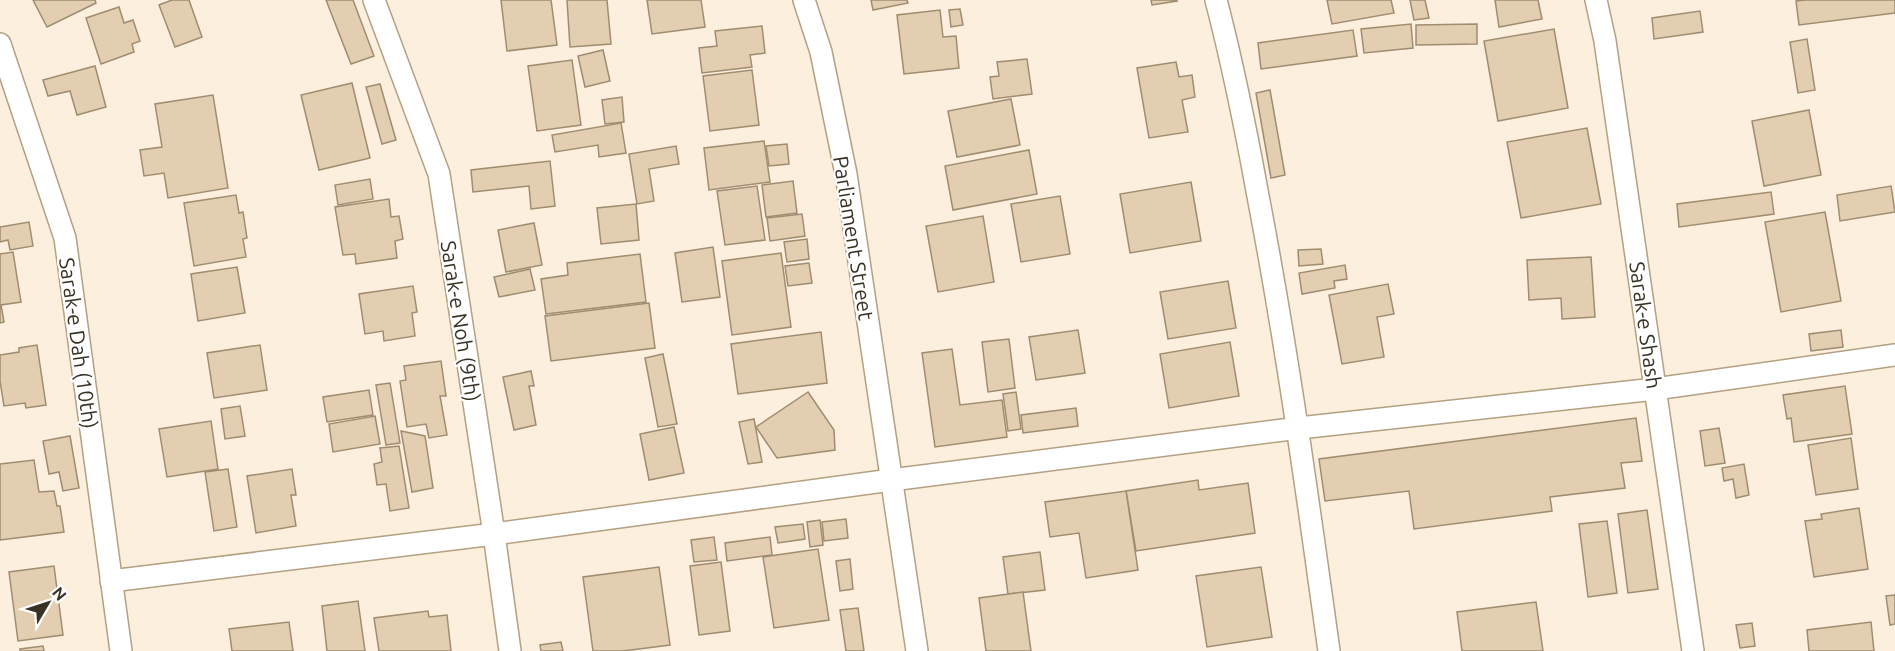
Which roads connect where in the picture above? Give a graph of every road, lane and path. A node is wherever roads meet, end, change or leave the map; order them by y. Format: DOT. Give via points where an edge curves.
graph roads {
  1 [pos="374,0"];
  2 [pos="804,0"];
  3 [pos="1216,0"];
  4 [pos="1596,0"];
  5 [pos="0,44"];
  6 [pos="1895,356"];
  7 [pos="1655,389"];
  8 [pos="1299,428"];
  9 [pos="891,480"];
  10 [pos="494,534"];
  11 [pos="111,580"];
  12 [pos="121,651"];
  13 [pos="510,651"];
  14 [pos="917,651"];
  15 [pos="1329,651"];
  16 [pos="1693,651"];
  1 -- 10 [label="street, Sarak-e Noh (9th)" via="439,174"];
  2 -- 9 [label="street, Parliament Street" via="821,52 846,174"];
  3 -- 8 [label="street" via="1238,89"];
  4 -- 7 [label="street, Sarak-e Shash"];
  5 -- 11 [label="street, Sarak-e Dah (10th)" via="65,237"];
  6 -- 7 [label="street"];
  7 -- 8 [label="street"];
  7 -- 16 [label="street, Sarak-e Shash"];
  8 -- 9 [label="street"];
  8 -- 15 [label="street"];
  9 -- 10 [label="street"];
  9 -- 14 [label="street, Parliament Street"];
  10 -- 11 [label="street"];
  10 -- 13 [label="street, Sarak-e Noh (9th)"];
  11 -- 12 [label="street, Sarak-e Dah (10th)"];
}
